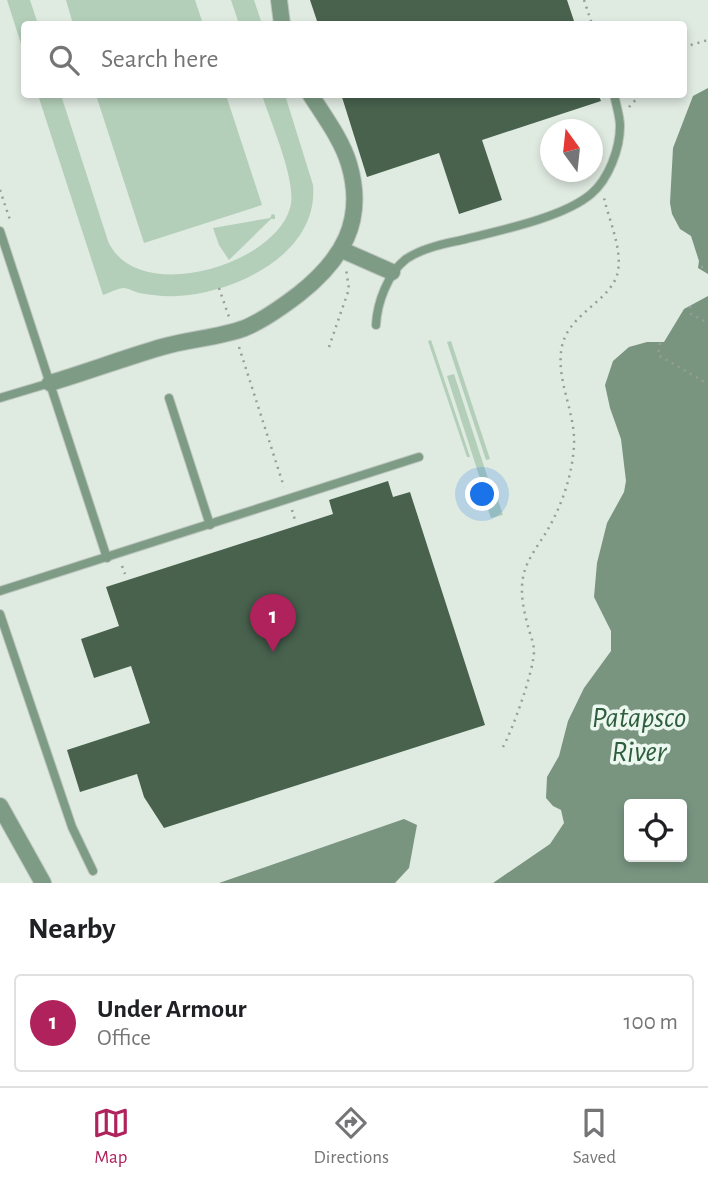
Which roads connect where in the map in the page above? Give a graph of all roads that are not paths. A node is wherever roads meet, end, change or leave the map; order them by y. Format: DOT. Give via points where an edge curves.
graph roads {
  1 [pos="279,0"];
  2 [pos="282,21"];
  3 [pos="312,98"];
  4 [pos="615,98"];
  5 [pos="0,231"];
  6 [pos="342,250"];
  7 [pos="392,272"];
  8 [pos="376,325"];
  9 [pos="50,383"];
  10 [pos="0,398"];
  11 [pos="169,398"];
  12 [pos="419,457"];
  13 [pos="210,525"];
  14 [pos="107,558"];
  15 [pos="0,591"];
  16 [pos="0,614"];
  17 [pos="0,806"];
  18 [pos="93,871"];
  19 [pos="43,883"];
  1 -- 2 [label="street"];
  3 -- 6 [label="street" via="342,146 351,171 353,215"];
  4 -- 7 [label="lane" via="620,127 615,152 607,175 593,193 571,206 501,230 422,249"];
  5 -- 9 [label="lane"];
  6 -- 7 [label="street"];
  6 -- 9 [label="street" via="312,283 266,317 233,331 163,347"];
  7 -- 8 [label="lane"];
  9 -- 10 [label="lane"];
  9 -- 14 [label="lane"];
  11 -- 13 [label="lane"];
  12 -- 13 [label="lane"];
  13 -- 14 [label="lane"];
  14 -- 15 [label="lane"];
  16 -- 18 [label="lane" via="72,827"];
  17 -- 19 [label="street"];
}
